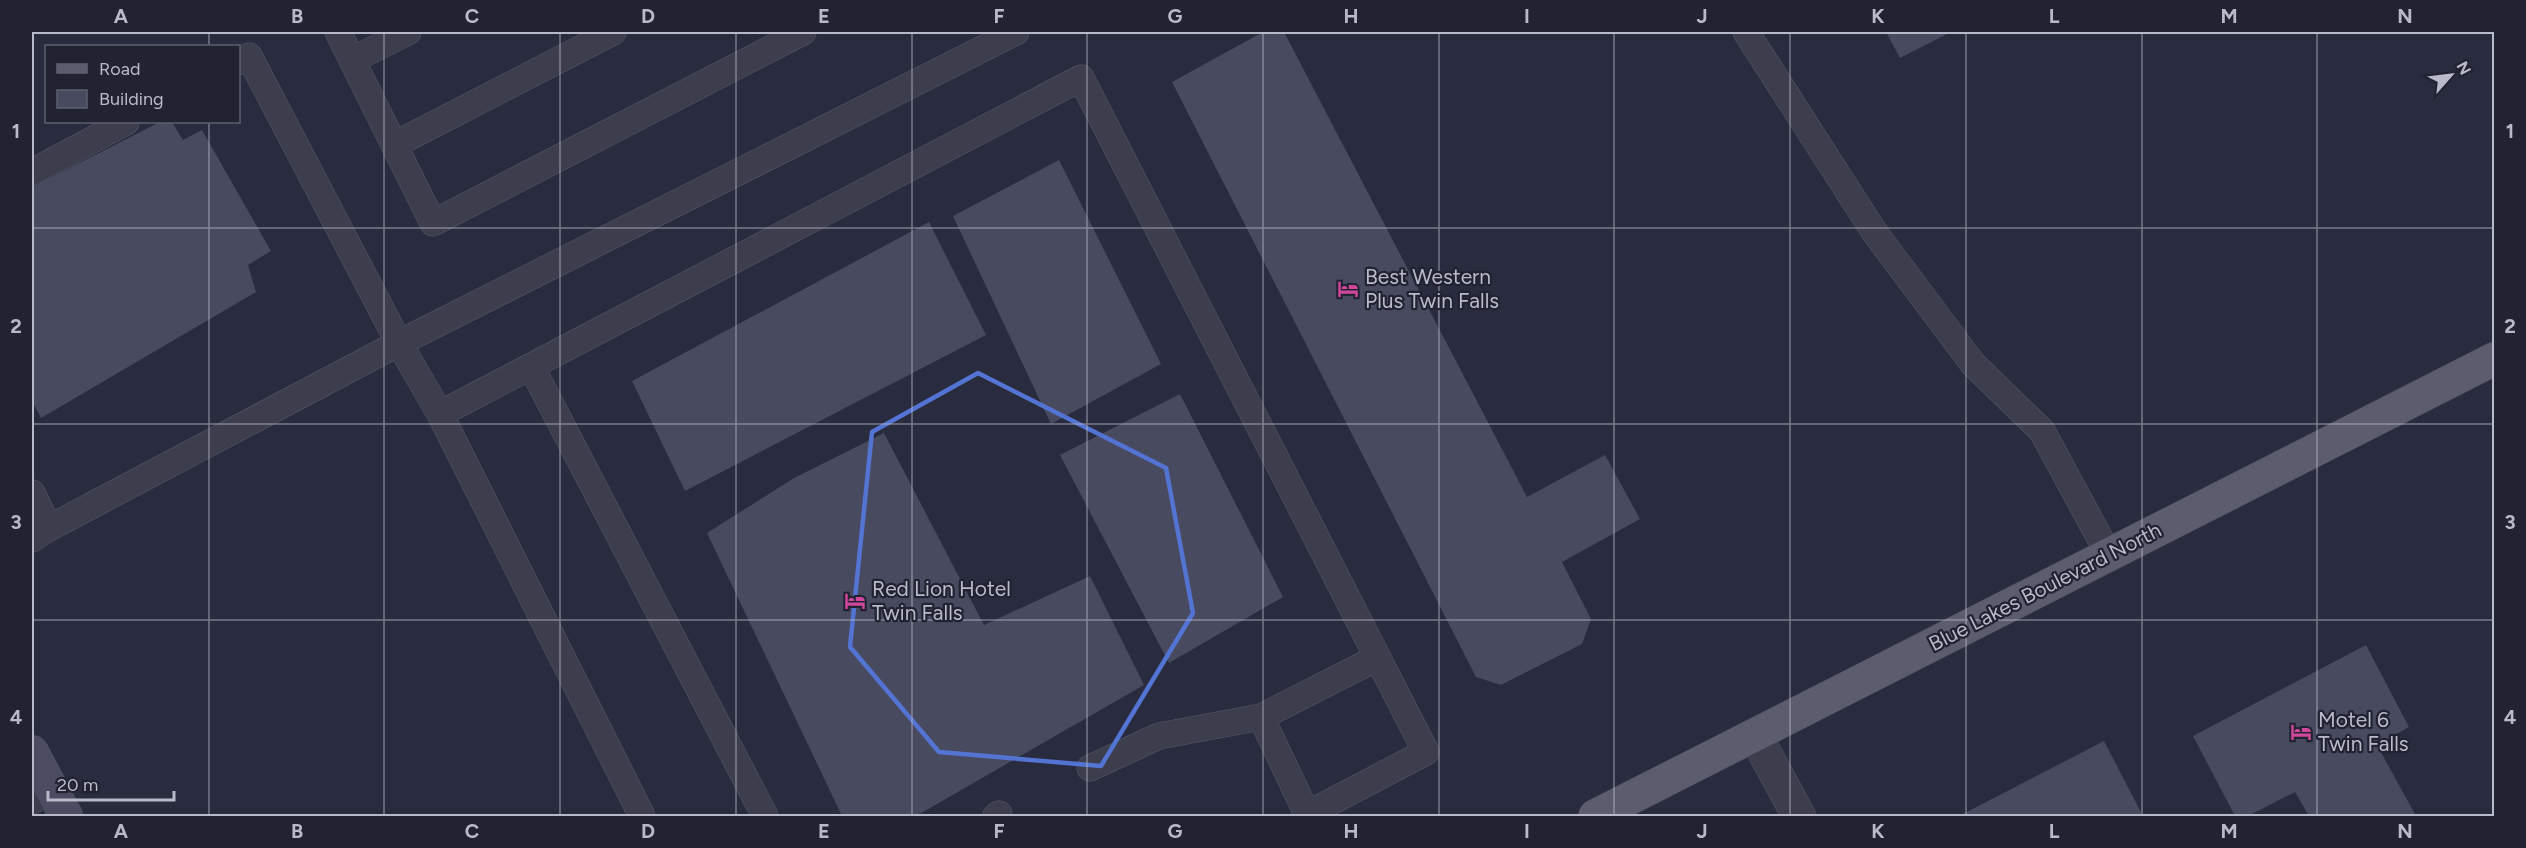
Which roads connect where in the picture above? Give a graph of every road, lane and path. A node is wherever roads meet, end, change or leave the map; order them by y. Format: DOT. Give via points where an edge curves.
graph roads {
  1 [pos="338,32"];
  2 [pos="408,32"];
  3 [pos="613,32"];
  4 [pos="803,32"];
  5 [pos="1016,32"];
  6 [pos="1746,32"];
  7 [pos="352,60"];
  8 [pos="240,61"];
  9 [pos="124,123"];
  10 [pos="394,144"];
  11 [pos="32,172"];
  12 [pos="399,343"];
  13 [pos="2494,358"];
  14 [pos="531,366"];
  15 [pos="440,414"];
  16 [pos="32,492"];
  17 [pos="40,533"];
  18 [pos="2109,555"];
  19 [pos="1377,658"];
  20 [pos="1261,717"];
  21 [pos="1755,735"];
  22 [pos="32,752"];
  23 [pos="1090,768"];
  24 [pos="50,803"];
  25 [pos="1602,815"];
  26 [pos="642,816"];
  27 [pos="765,816"];
  28 [pos="1306,816"];
  29 [pos="1799,816"];
  1 -- 7 [label="lane"];
  2 -- 7 [label="lane"];
  3 -- 10 [label="lane"];
  4 -- 10 [label="lane" via="432,223"];
  5 -- 12 [label="lane"];
  6 -- 18 [label="lane" via="1889,252 1973,364 2042,431"];
  7 -- 10 [label="lane"];
  8 -- 12 [label="lane" via="249,56"];
  9 -- 11 [label="lane"];
  12 -- 15 [label="lane"];
  12 -- 17 [label="lane"];
  13 -- 18 [label="main road, Blue Lakes Boulevard North"];
  14 -- 15 [label="lane"];
  14 -- 19 [label="lane" via="1081,78"];
  14 -- 27 [label="lane"];
  15 -- 26 [label="lane"];
  16 -- 17 [label="lane"];
  18 -- 21 [label="main road, Blue Lakes Boulevard North"];
  19 -- 20 [label="lane"];
  19 -- 28 [label="lane" via="1426,752"];
  20 -- 23 [label="lane" via="1159,736"];
  20 -- 28 [label="lane"];
  21 -- 25 [label="main road, Blue Lakes Boulevard North"];
  21 -- 29 [label="street"];
  22 -- 24 [label="main road"];
}
